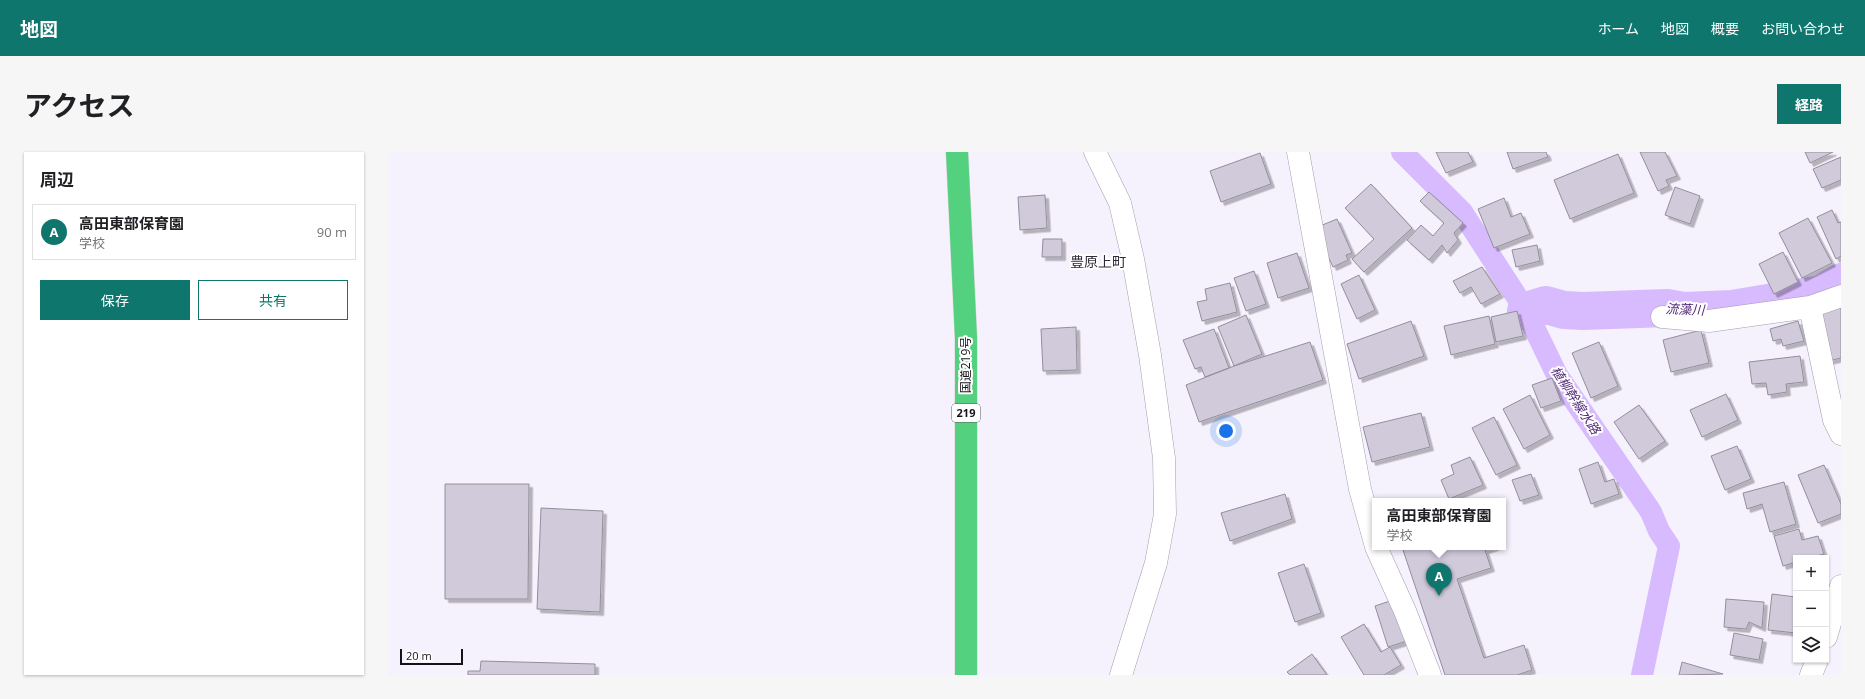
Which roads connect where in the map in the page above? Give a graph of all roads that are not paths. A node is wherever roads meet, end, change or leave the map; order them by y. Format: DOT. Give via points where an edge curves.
graph roads {
  1 [pos="957,152"];
  2 [pos="1095,152"];
  3 [pos="1298,152"];
  4 [pos="1841,296"];
  5 [pos="1810,307"];
  6 [pos="1662,317"];
  7 [pos="1841,434"];
  8 [pos="1372,532"];
  9 [pos="1377,550"];
  10 [pos="1841,586"];
  11 [pos="1829,627"];
  12 [pos="1816,663"];
  13 [pos="966,675"];
  14 [pos="1121,675"];
  15 [pos="1430,675"];
  16 [pos="1811,675"];
  1 -- 13 [label="highway, 国道219号 / 219" via="966,338"];
  2 -- 14 [label="street" via="1120,203 1133,259 1150,355 1164,458 1165,514 1156,563"];
  3 -- 8 [label="street" via="1360,488"];
  4 -- 5 [label="street"];
  5 -- 6 [label="street" via="1710,321"];
  5 -- 7 [label="street" via="1834,420"];
  9 -- 15 [label="street"];
  10 -- 11 [label="street"];
  12 -- 16 [label="street"];
}
